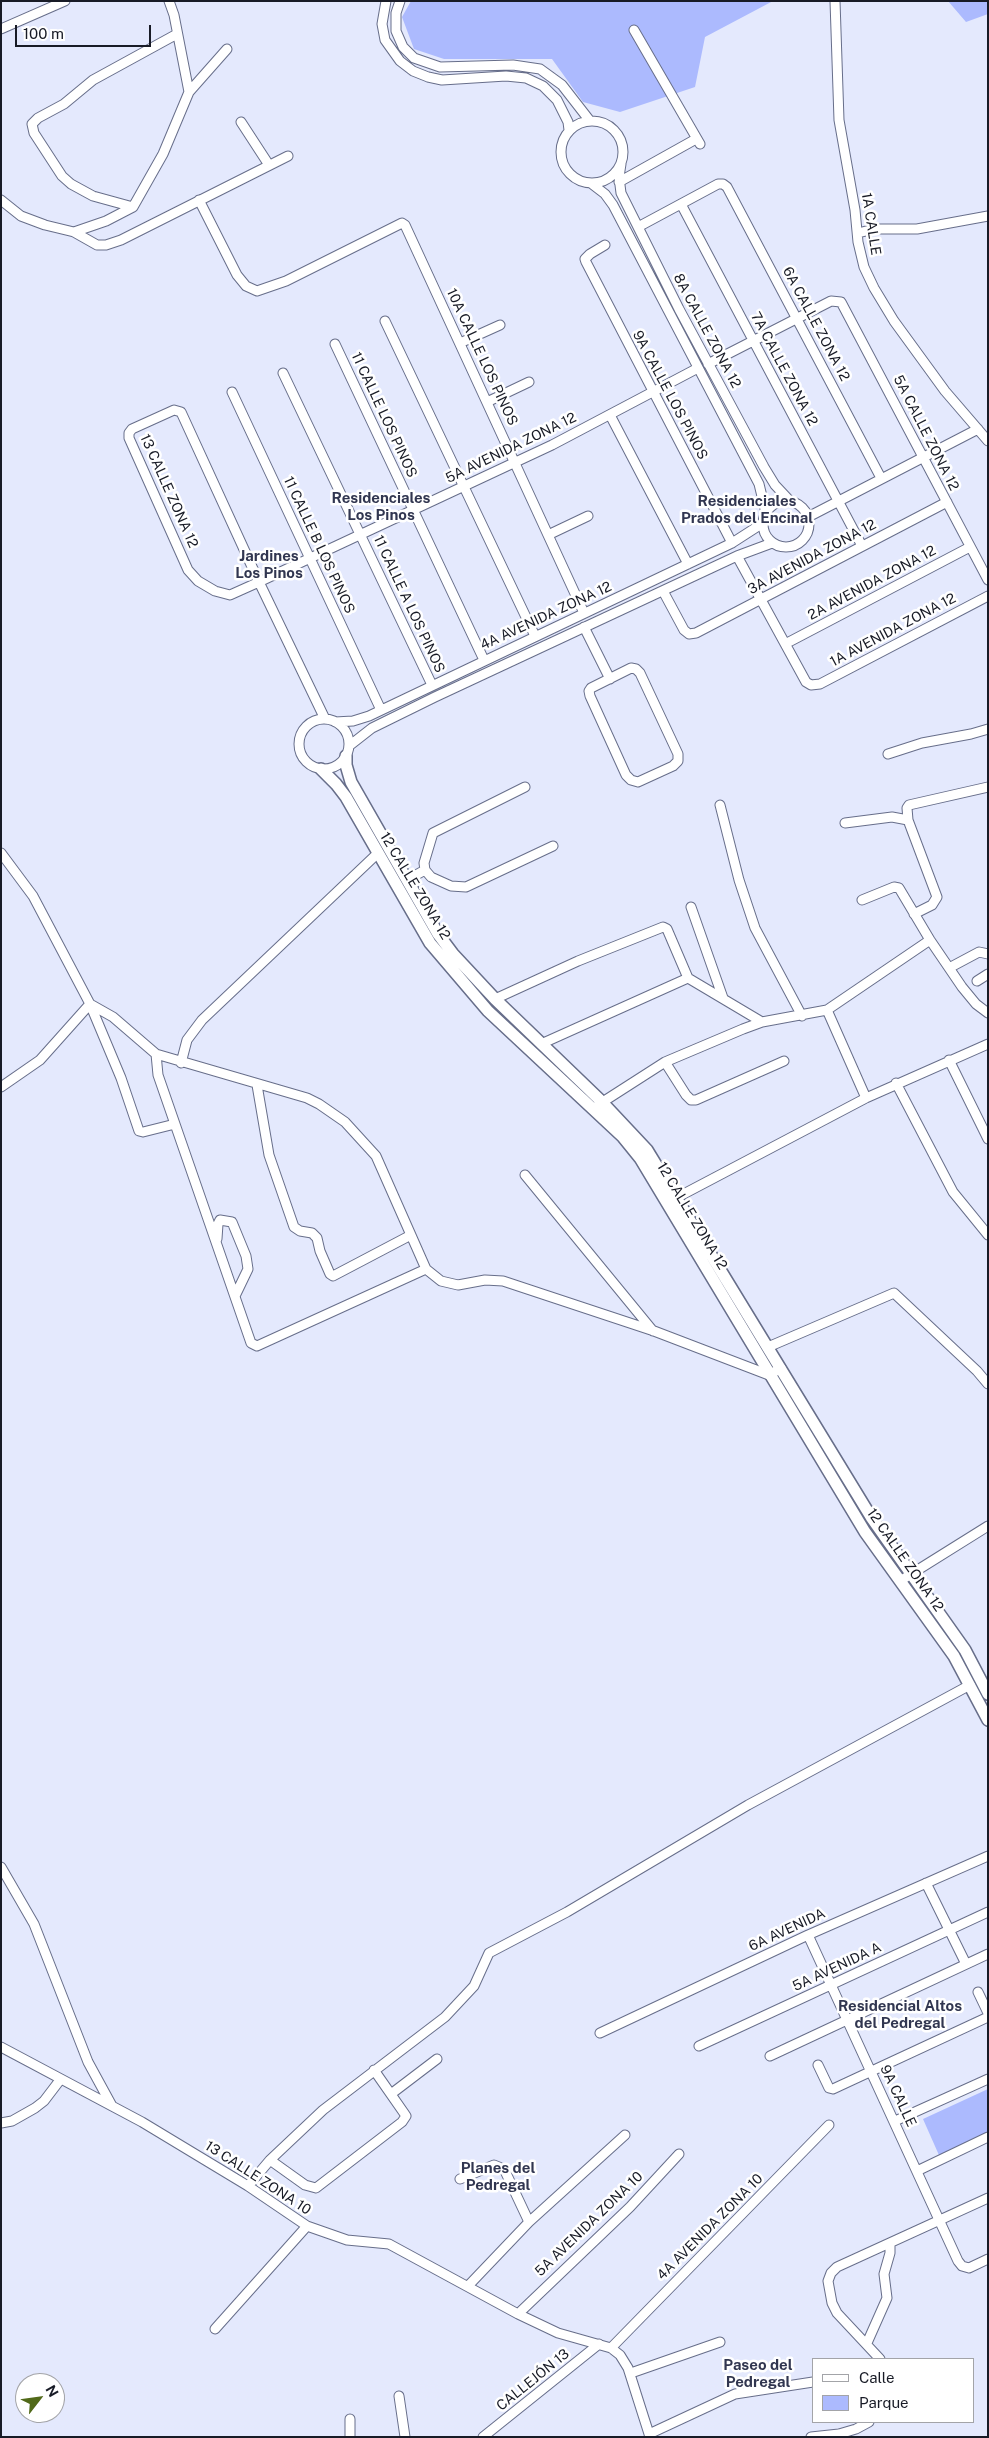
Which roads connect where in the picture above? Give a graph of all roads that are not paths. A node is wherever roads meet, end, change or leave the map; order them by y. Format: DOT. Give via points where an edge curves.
graph roads {
  1 [pos="64,1"];
  2 [pos="168,1"];
  3 [pos="386,1"];
  4 [pos="400,1"];
  5 [pos="835,1"];
  6 [pos="1,29"];
  7 [pos="634,30"];
  8 [pos="178,34"];
  9 [pos="227,49"];
  10 [pos="189,92"];
  11 [pos="590,121"];
  12 [pos="240,122"];
  13 [pos="569,130"];
  14 [pos="288,156"];
  15 [pos="620,164"];
  16 [pos="269,165"];
  17 [pos="619,182"];
  18 [pos="592,184"];
  19 [pos="1,200"];
  20 [pos="198,200"];
  21 [pos="681,204"];
  22 [pos="133,206"];
  23 [pos="988,216"];
  24 [pos="638,227"];
  25 [pos="74,232"];
  26 [pos="858,233"];
  27 [pos="605,246"];
  28 [pos="797,317"];
  29 [pos="385,321"];
  30 [pos="500,325"];
  31 [pos="753,339"];
  32 [pos="460,343"];
  33 [pos="335,344"];
  34 [pos="708,364"];
  35 [pos="698,368"];
  36 [pos="283,373"];
  37 [pos="529,382"];
  38 [pos="232,392"];
  39 [pos="652,392"];
  40 [pos="487,402"];
  41 [pos="610,414"];
  42 [pos="978,429"];
  43 [pos="988,441"];
  44 [pos="923,456"];
  45 [pos="515,462"];
  46 [pos="881,478"];
  47 [pos="464,486"];
  48 [pos="838,501"];
  49 [pos="790,502"];
  50 [pos="947,502"];
  51 [pos="413,510"];
  52 [pos="766,513"];
  53 [pos="588,516"];
  54 [pos="808,517"];
  55 [pos="763,522"];
  56 [pos="360,535"];
  57 [pos="548,535"];
  58 [pos="732,543"];
  59 [pos="772,543"];
  60 [pos="862,546"];
  61 [pos="970,547"];
  62 [pos="737,556"];
  63 [pos="310,558"];
  64 [pos="688,564"];
  65 [pos="988,580"];
  66 [pos="259,582"];
  67 [pos="663,590"];
  68 [pos="225,595"];
  69 [pos="988,596"];
  70 [pos="761,599"];
  71 [pos="584,613"];
  72 [pos="584,627"];
  73 [pos="535,636"];
  74 [pos="787,644"];
  75 [pos="484,660"];
  76 [pos="610,678"];
  77 [pos="432,685"];
  78 [pos="381,710"];
  79 [pos="325,719"];
  80 [pos="335,722"];
  81 [pos="988,729"];
  82 [pos="347,751"];
  83 [pos="888,754"];
  84 [pos="321,769"];
  85 [pos="525,787"];
  86 [pos="988,787"];
  87 [pos="720,805"];
  88 [pos="908,820"];
  89 [pos="845,823"];
  90 [pos="553,846"];
  91 [pos="1,853"];
  92 [pos="378,853"];
  93 [pos="425,870"];
  94 [pos="407,880"];
  95 [pos="862,900"];
  96 [pos="691,907"];
  97 [pos="914,914"];
  98 [pos="930,940"];
  99 [pos="988,954"];
  100 [pos="949,968"];
  101 [pos="988,974"];
  102 [pos="688,978"];
  103 [pos="977,981"];
  104 [pos="723,998"];
  105 [pos="495,999"];
  106 [pos="90,1004"];
  107 [pos="827,1010"];
  108 [pos="988,1013"];
  109 [pos="802,1016"];
  110 [pos="762,1022"];
  111 [pos="540,1044"];
  112 [pos="988,1044"];
  113 [pos="156,1054"];
  114 [pos="949,1060"];
  115 [pos="784,1061"];
  116 [pos="181,1062"];
  117 [pos="666,1062"];
  118 [pos="896,1083"];
  119 [pos="258,1084"];
  120 [pos="1,1086"];
  121 [pos="866,1098"];
  122 [pos="601,1101"];
  123 [pos="593,1110"];
  124 [pos="175,1124"];
  125 [pos="988,1139"];
  126 [pos="525,1175"];
  127 [pos="676,1198"];
  128 [pos="411,1235"];
  129 [pos="988,1235"];
  130 [pos="217,1244"];
  131 [pos="426,1269"];
  132 [pos="236,1296"];
  133 [pos="654,1332"];
  134 [pos="768,1347"];
  135 [pos="781,1368"];
  136 [pos="769,1375"];
  137 [pos="988,1384"];
  138 [pos="988,1526"];
  139 [pos="906,1578"];
  140 [pos="970,1685"];
  141 [pos="988,1694"];
  142 [pos="988,1720"];
  143 [pos="988,1856"];
  144 [pos="1,1867"];
  145 [pos="926,1883"];
  146 [pos="988,1912"];
  147 [pos="949,1930"];
  148 [pos="808,1935"];
  149 [pos="988,1954"];
  150 [pos="966,1964"];
  151 [pos="831,1985"];
  152 [pos="978,1992"];
  153 [pos="988,2015"];
  154 [pos="848,2020"];
  155 [pos="600,2033"];
  156 [pos="699,2046"];
  157 [pos="1,2047"];
  158 [pos="770,2056"];
  159 [pos="437,2059"];
  160 [pos="818,2065"];
  161 [pos="374,2070"];
  162 [pos="871,2071"];
  163 [pos="988,2079"];
  164 [pos="60,2080"];
  165 [pos="391,2094"];
  166 [pos="112,2106"];
  167 [pos="894,2121"];
  168 [pos="1,2123"];
  169 [pos="829,2125"];
  170 [pos="625,2135"];
  171 [pos="988,2137"];
  172 [pos="679,2154"];
  173 [pos="270,2160"];
  174 [pos="917,2171"];
  175 [pos="460,2179"];
  176 [pos="248,2186"];
  177 [pos="988,2198"];
  178 [pos="940,2220"];
  179 [pos="529,2222"];
  180 [pos="307,2226"];
  181 [pos="890,2243"];
  182 [pos="988,2259"];
  183 [pos="468,2286"];
  184 [pos="518,2314"];
  185 [pos="215,2329"];
  186 [pos="720,2342"];
  187 [pos="867,2343"];
  188 [pos="599,2344"];
  189 [pos="611,2348"];
  190 [pos="879,2358"];
  191 [pos="631,2373"];
  192 [pos="812,2382"];
  193 [pos="399,2396"];
  194 [pos="350,2419"];
  195 [pos="867,2423"];
  196 [pos="650,2436"];
  197 [pos="350,2437"];
  198 [pos="405,2437"];
  199 [pos="483,2437"];
  200 [pos="811,2437"];
  1 -- 6 [label="street"];
  2 -- 8 [label="street"];
  3 -- 13 [label="street" via="382,16 386,40 400,61 412,71 442,80 526,78 543,86 557,100"];
  4 -- 11 [label="street" via="396,31 403,47 414,58 440,67 513,65 540,69 562,85"];
  5 -- 26 [label="street, 1A CALLE" via="839,120"];
  7 -- 17 [label="street" via="698,142"];
  8 -- 10 [label="street"];
  8 -- 22 [label="street" via="93,80 32,124 34,133 62,176 71,184 93,196"];
  9 -- 10 [label="street"];
  10 -- 22 [label="street" via="163,154"];
  11 -- 13 [label="street"];
  11 -- 15 [label="street" via="604,124 618,136 623,155"];
  12 -- 16 [label="street"];
  13 -- 18 [label="street" via="561,146 563,164 574,178"];
  14 -- 16 [label="street"];
  15 -- 17 [label="street, 8A CALLE ZONA 12"];
  15 -- 18 [label="street" via="609,178"];
  16 -- 20 [label="street"];
  17 -- 24 [label="street, 8A CALLE ZONA 12" via="624,201"];
  18 -- 35 [label="street, 8A CALLE ZONA 12" via="613,205"];
  19 -- 25 [label="street" via="22,216"];
  20 -- 25 [label="street" via="106,246 89,242"];
  20 -- 32 [label="street, 10A CALLE LOS PINOS" via="237,275 246,286 256,291 286,281 402,223 408,228"];
  21 -- 24 [label="street"];
  21 -- 28 [label="street, 6A CALLE ZONA 12" via="723,184"];
  21 -- 31 [label="street, 7A CALLE ZONA 12"];
  22 -- 25 [label="street" via="106,221"];
  23 -- 26 [label="street" via="917,229 874,229"];
  24 -- 34 [label="street, 8A CALLE ZONA 12"];
  26 -- 42 [label="street, 1A CALLE" via="864,267 883,306 936,380"];
  27 -- 39 [label="street, 9A CALLE LOS PINOS" via="586,259"];
  28 -- 31 [label="street"];
  28 -- 44 [label="street, 5A CALLE ZONA 12" via="831,300 838,300 846,308"];
  28 -- 46 [label="street, 6A CALLE ZONA 12"];
  29 -- 47 [label="street"];
  30 -- 32 [label="street"];
  31 -- 34 [label="street"];
  31 -- 48 [label="street, 7A CALLE ZONA 12"];
  32 -- 40 [label="street, 10A CALLE LOS PINOS"];
  33 -- 51 [label="street, 11 CALLE LOS PINOS"];
  34 -- 49 [label="street, 8A CALLE ZONA 12" via="769,475"];
  35 -- 39 [label="street, 5A AVENIDA ZONA 12"];
  35 -- 52 [label="street, 8A CALLE ZONA 12" via="759,484"];
  36 -- 56 [label="street, 11 CALLE A LOS PINOS"];
  37 -- 40 [label="street"];
  38 -- 63 [label="street, 11 CALLE B LOS PINOS"];
  39 -- 41 [label="street, 5A AVENIDA ZONA 12"];
  39 -- 58 [label="street, 9A CALLE LOS PINOS"];
  40 -- 45 [label="street, 10A CALLE LOS PINOS"];
  41 -- 45 [label="street, 5A AVENIDA ZONA 12"];
  41 -- 64 [label="street"];
  42 -- 43 [label="street, 1A CALLE"];
  42 -- 44 [label="street"];
  44 -- 46 [label="street"];
  44 -- 50 [label="street, 5A CALLE ZONA 12"];
  45 -- 47 [label="street, 5A AVENIDA ZONA 12"];
  45 -- 57 [label="street, 10A CALLE LOS PINOS"];
  46 -- 48 [label="street"];
  47 -- 51 [label="street, 5A AVENIDA ZONA 12"];
  47 -- 73 [label="street"];
  48 -- 54 [label="street"];
  48 -- 60 [label="street, 7A CALLE ZONA 12"];
  49 -- 52 [label="street" via="776,503"];
  49 -- 54 [label="street" via="801,506"];
  50 -- 60 [label="street, 3A AVENIDA ZONA 12"];
  50 -- 61 [label="street, 5A CALLE ZONA 12"];
  51 -- 56 [label="street, 5A AVENIDA ZONA 12"];
  51 -- 75 [label="street, 11 CALLE LOS PINOS"];
  52 -- 55 [label="street"];
  53 -- 57 [label="street"];
  54 -- 59 [label="street" via="808,531 800,543 786,548"];
  55 -- 58 [label="street, 4A AVENIDA ZONA 12"];
  55 -- 59 [label="street" via="766,537"];
  56 -- 63 [label="street, 5A AVENIDA ZONA 12"];
  56 -- 77 [label="street, 11 CALLE A LOS PINOS"];
  57 -- 71 [label="street, 10A CALLE LOS PINOS"];
  58 -- 64 [label="street, 4A AVENIDA ZONA 12"];
  59 -- 62 [label="street, 4A AVENIDA ZONA 12"];
  60 -- 70 [label="street, 3A AVENIDA ZONA 12"];
  61 -- 65 [label="street, 5A CALLE ZONA 12"];
  61 -- 74 [label="street, 2A AVENIDA ZONA 12"];
  62 -- 67 [label="street, 4A AVENIDA ZONA 12"];
  62 -- 70 [label="street"];
  63 -- 66 [label="street, 5A AVENIDA ZONA 12"];
  63 -- 78 [label="street, 11 CALLE B LOS PINOS"];
  64 -- 71 [label="street, 4A AVENIDA ZONA 12"];
  66 -- 68 [label="street, 5A AVENIDA ZONA 12"];
  66 -- 68 [label="street, 13 CALLE ZONA 12" via="178,410 174,410 132,429 128,433 129,438 188,570 198,581"];
  66 -- 79 [label="street"];
  67 -- 70 [label="street, 3A AVENIDA ZONA 12" via="689,634"];
  67 -- 72 [label="street, 4A AVENIDA ZONA 12"];
  69 -- 74 [label="street, 1A AVENIDA ZONA 12" via="820,684 806,682"];
  70 -- 74 [label="street"];
  71 -- 73 [label="street, 4A AVENIDA ZONA 12"];
  72 -- 76 [label="street"];
  72 -- 82 [label="street, 4A AVENIDA ZONA 12" via="372,728"];
  73 -- 75 [label="street, 4A AVENIDA ZONA 12"];
  75 -- 77 [label="street, 4A AVENIDA ZONA 12"];
  76 -- 76 [label="street" via="631,668 640,673 678,754 678,761 673,766 638,782 626,775 590,696 591,688"];
  77 -- 78 [label="street, 4A AVENIDA ZONA 12"];
  78 -- 80 [label="street, 4A AVENIDA ZONA 12" via="361,719"];
  79 -- 80 [label="street"];
  79 -- 84 [label="street" via="305,728 300,742 303,757"];
  80 -- 82 [label="street" via="346,732"];
  81 -- 83 [label="street"];
  82 -- 84 [label="street" via="335,766"];
  82 -- 94 [label="street, 12 CALLE ZONA 12" via="346,765 351,782"];
  84 -- 92 [label="street, 12 CALLE ZONA 12" via="341,790"];
  85 -- 93 [label="street" via="434,833"];
  86 -- 88 [label="street" via="909,805"];
  87 -- 109 [label="street" via="738,880 756,928"];
  88 -- 89 [label="street" via="892,817"];
  88 -- 97 [label="street" via="937,897 932,905"];
  90 -- 93 [label="street" via="466,886 451,886 431,877"];
  91 -- 106 [label="street" via="32,896"];
  92 -- 116 [label="street" via="202,1020 187,1040"];
  92 -- 123 [label="street, 12 CALLE ZONA 12" via="436,950 488,1011"];
  93 -- 94 [label="street"];
  94 -- 105 [label="street, 12 CALLE ZONA 12" via="438,934"];
  95 -- 97 [label="street" via="896,887"];
  96 -- 104 [label="street"];
  97 -- 98 [label="street"];
  98 -- 100 [label="street"];
  98 -- 107 [label="street"];
  99 -- 100 [label="street" via="979,952"];
  100 -- 108 [label="street" via="976,1004"];
  101 -- 103 [label="street"];
  102 -- 104 [label="street"];
  102 -- 105 [label="street" via="667,929 663,927"];
  102 -- 111 [label="street"];
  104 -- 110 [label="street"];
  105 -- 111 [label="street, 12 CALLE ZONA 12"];
  106 -- 113 [label="street" via="113,1017"];
  106 -- 120 [label="street" via="40,1060"];
  106 -- 124 [label="street" via="121,1078 138,1131"];
  107 -- 109 [label="street"];
  107 -- 121 [label="street"];
  109 -- 110 [label="street"];
  110 -- 117 [label="street"];
  111 -- 122 [label="street, 12 CALLE ZONA 12"];
  112 -- 114 [label="street"];
  113 -- 116 [label="street"];
  113 -- 124 [label="street" via="158,1075"];
  114 -- 118 [label="street"];
  114 -- 125 [label="street"];
  115 -- 117 [label="street" via="696,1100 691,1100 686,1094"];
  116 -- 119 [label="street"];
  117 -- 122 [label="street"];
  118 -- 121 [label="street"];
  118 -- 129 [label="street" via="953,1192"];
  119 -- 128 [label="street" via="320,1104 354,1130 376,1156"];
  119 -- 128 [label="street" via="269,1155 294,1227 317,1238 330,1274 333,1276"];
  121 -- 127 [label="street"];
  122 -- 123 [label="street"];
  122 -- 127 [label="street, 12 CALLE ZONA 12" via="646,1150"];
  123 -- 136 [label="street, 12 CALLE ZONA 12" via="623,1137 640,1158"];
  124 -- 130 [label="street"];
  126 -- 133 [label="street"];
  127 -- 134 [label="street, 12 CALLE ZONA 12"];
  128 -- 131 [label="street"];
  130 -- 132 [label="street"];
  130 -- 132 [label="street" via="218,1224 223,1219 229,1220 235,1227 248,1269"];
  131 -- 132 [label="street" via="257,1346 251,1344"];
  131 -- 133 [label="street" via="435,1278 458,1286 485,1280 503,1281"];
  133 -- 136 [label="street"];
  134 -- 135 [label="street, 12 CALLE ZONA 12"];
  134 -- 137 [label="street" via="894,1292"];
  135 -- 136 [label="street"];
  135 -- 139 [label="street, 12 CALLE ZONA 12"];
  136 -- 139 [label="street, 12 CALLE ZONA 12" via="865,1532"];
  138 -- 139 [label="street"];
  139 -- 140 [label="street, 12 CALLE ZONA 12"];
  139 -- 141 [label="street, 12 CALLE ZONA 12" via="966,1650"];
  140 -- 142 [label="street, 12 CALLE ZONA 12"];
  140 -- 161 [label="street" via="748,1805 575,1907 489,1953 465,1998 446,2017"];
  143 -- 145 [label="street, 6A AVENIDA"];
  144 -- 166 [label="street" via="34,1924 84,2053"];
  145 -- 147 [label="street"];
  145 -- 148 [label="street, 6A AVENIDA"];
  146 -- 147 [label="street, 5A AVENIDA A"];
  147 -- 150 [label="street"];
  147 -- 151 [label="street, 5A AVENIDA A"];
  148 -- 151 [label="street, 9A CALLE"];
  148 -- 155 [label="street, 6A AVENIDA"];
  149 -- 150 [label="street"];
  150 -- 154 [label="street"];
  151 -- 154 [label="street, 9A CALLE"];
  151 -- 156 [label="street, 5A AVENIDA A"];
  152 -- 153 [label="street"];
  153 -- 162 [label="street"];
  154 -- 158 [label="street"];
  154 -- 162 [label="street, 9A CALLE"];
  157 -- 164 [label="street, 13 CALLE ZONA 10"];
  159 -- 165 [label="street"];
  160 -- 162 [label="street" via="831,2089"];
  161 -- 165 [label="street"];
  161 -- 173 [label="street" via="323,2110"];
  162 -- 167 [label="street, 9A CALLE"];
  163 -- 167 [label="street"];
  164 -- 166 [label="street, 13 CALLE ZONA 10"];
  164 -- 168 [label="street" via="35,2108 12,2121"];
  165 -- 173 [label="street" via="404,2113 404,2119 317,2188 308,2188"];
  166 -- 176 [label="street, 13 CALLE ZONA 10"];
  167 -- 174 [label="street, 9A CALLE"];
  169 -- 189 [label="street, 4A AVENIDA ZONA 10"];
  170 -- 179 [label="street"];
  171 -- 174 [label="street"];
  172 -- 184 [label="street, 5A AVENIDA ZONA 10" via="630,2207"];
  173 -- 176 [label="street"];
  174 -- 178 [label="street, 9A CALLE"];
  175 -- 179 [label="street" via="494,2165 499,2166 505,2171"];
  176 -- 180 [label="street, 13 CALLE ZONA 10"];
  177 -- 178 [label="street"];
  178 -- 181 [label="street"];
  178 -- 182 [label="street, 9A CALLE" via="958,2261 965,2268"];
  179 -- 183 [label="street"];
  180 -- 183 [label="street, 13 CALLE ZONA 10" via="347,2240 389,2244"];
  180 -- 185 [label="street"];
  181 -- 187 [label="street" via="884,2274 887,2298"];
  181 -- 187 [label="street" via="837,2267 829,2277 836,2313"];
  183 -- 184 [label="street, 13 CALLE ZONA 10"];
  184 -- 188 [label="street, 13 CALLE ZONA 10" via="558,2333"];
  186 -- 191 [label="street"];
  187 -- 190 [label="street"];
  188 -- 189 [label="street, 13 CALLE ZONA 10"];
  188 -- 199 [label="street, CALLEJÓN 13"];
  189 -- 191 [label="street"];
  191 -- 196 [label="street"];
  192 -- 196 [label="street" via="725,2397"];
  193 -- 198 [label="street"];
  194 -- 197 [label="street"];
  195 -- 200 [label="street" via="839,2434"];
}
